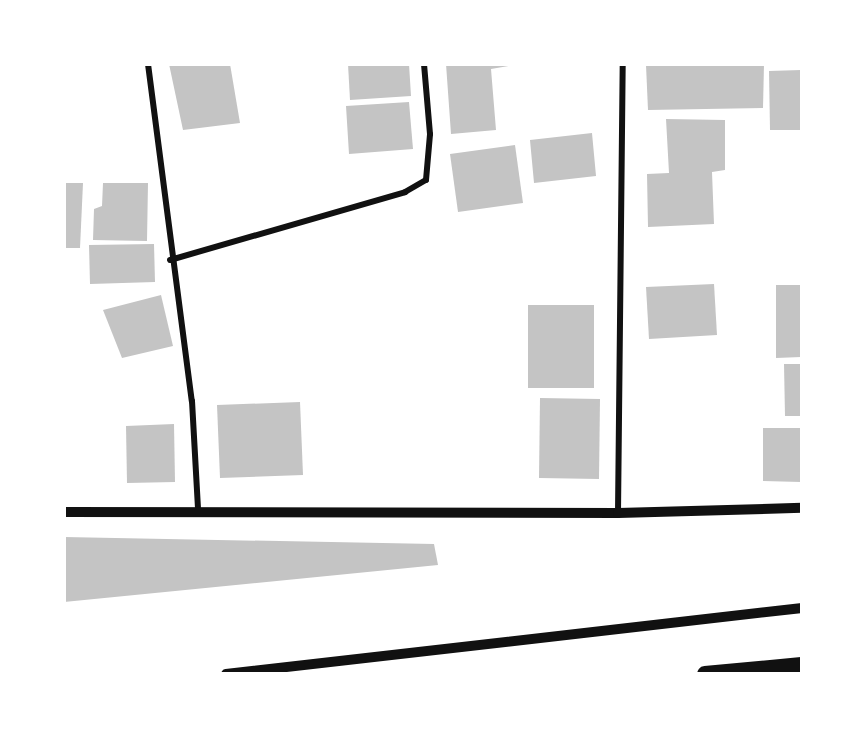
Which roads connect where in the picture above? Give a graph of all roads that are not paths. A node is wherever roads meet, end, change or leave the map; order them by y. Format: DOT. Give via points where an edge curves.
graph roads {
  1 [pos="148,64"];
  2 [pos="424,64"];
  3 [pos="623,64"];
  4 [pos="170,260"];
  5 [pos="801,508"];
  6 [pos="198,510"];
  7 [pos="64,512"];
  8 [pos="618,513"];
  9 [pos="801,608"];
  10 [pos="801,664"];
  11 [pos="226,674"];
  12 [pos="705,674"];
  1 -- 4 [label="street"];
  2 -- 4 [label="street" via="430,134 426,180 405,192"];
  3 -- 8 [label="street"];
  4 -- 6 [label="street" via="192,401"];
  5 -- 8 [label="street"];
  6 -- 7 [label="street"];
  6 -- 8 [label="street"];
  9 -- 11 [label="street"];
  10 -- 12 [label="highway"];
}
